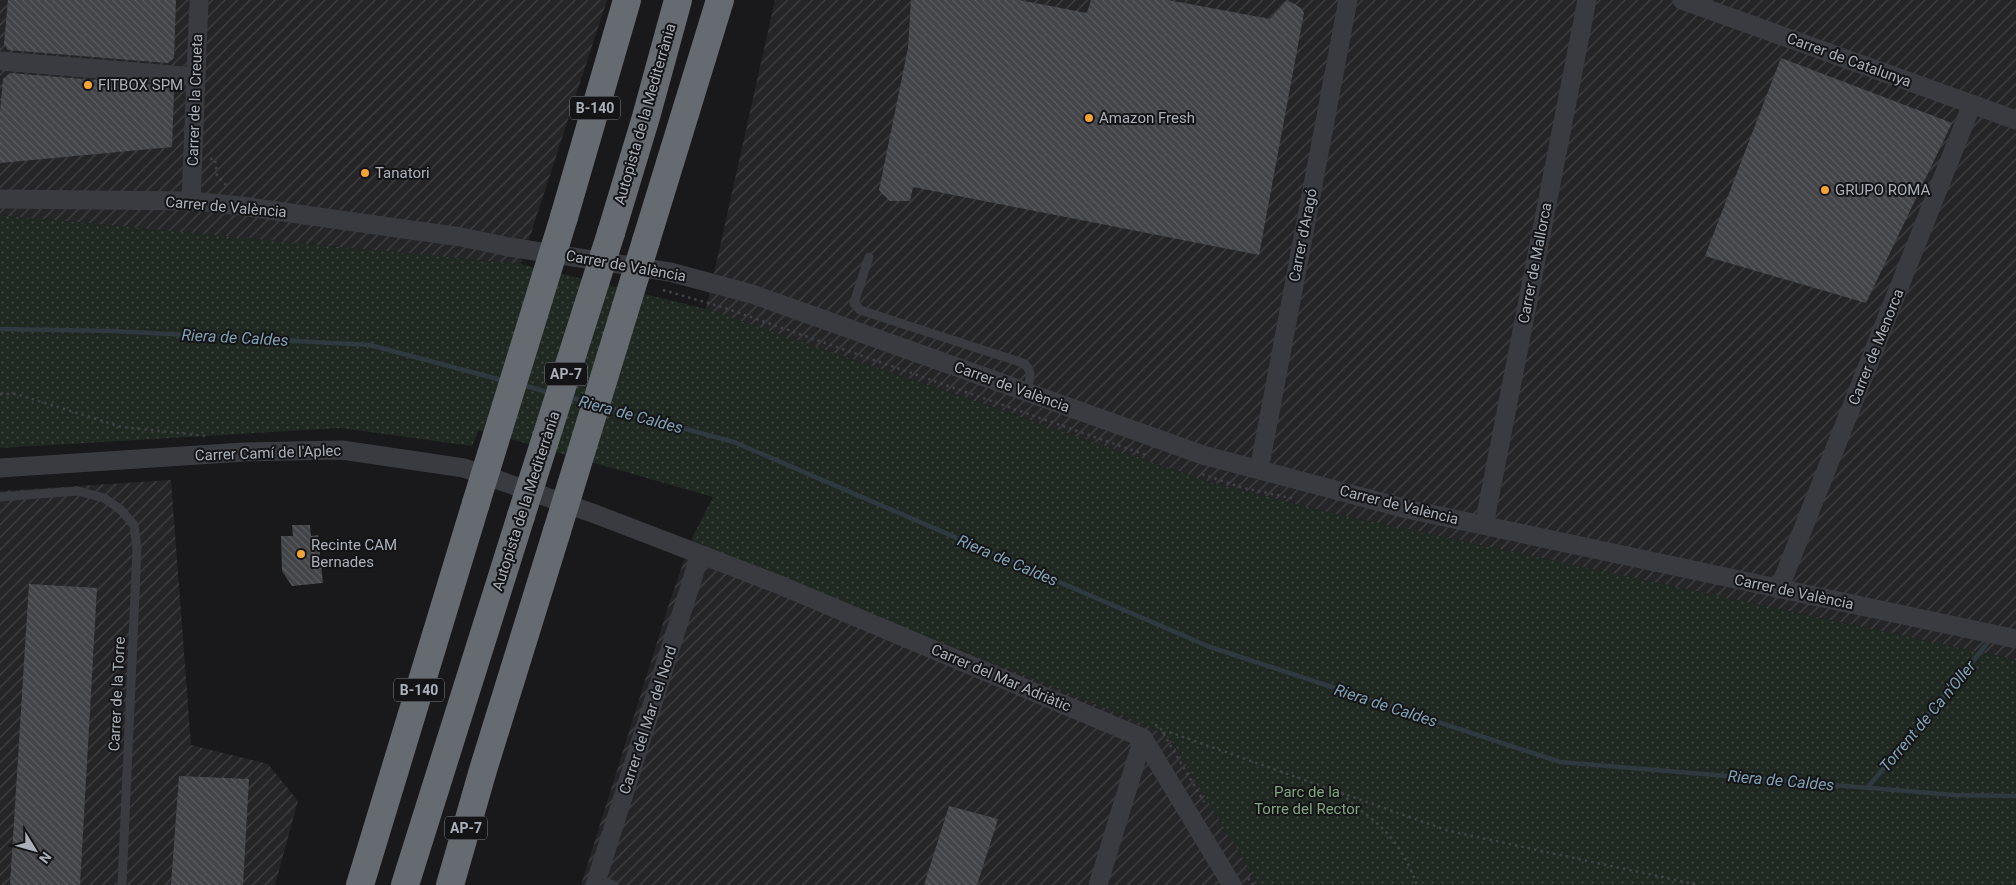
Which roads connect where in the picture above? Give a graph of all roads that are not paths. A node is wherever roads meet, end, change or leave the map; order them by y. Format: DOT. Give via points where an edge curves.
graph roads {
  1 [pos="199,0"];
  2 [pos="627,0"];
  3 [pos="678,0"];
  4 [pos="720,0"];
  5 [pos="1348,0"];
  6 [pos="1587,0"];
  7 [pos="1682,0"];
  8 [pos="0,61"];
  9 [pos="196,77"];
  10 [pos="1972,104"];
  11 [pos="2016,120"];
  12 [pos="0,199"];
  13 [pos="191,201"];
  14 [pos="869,257"];
  15 [pos="1026,392"];
  16 [pos="0,468"];
  17 [pos="1259,470"];
  18 [pos="0,497"];
  19 [pos="1484,525"];
  20 [pos="700,555"];
  21 [pos="1780,589"];
  22 [pos="2016,639"];
  23 [pos="1143,738"];
  24 [pos="602,883"];
  25 [pos="122,885"];
  26 [pos="360,885"];
  27 [pos="405,885"];
  28 [pos="450,885"];
  29 [pos="1098,885"];
  30 [pos="1232,885"];
  1 -- 9 [label="street, Carrer de la Creueta"];
  2 -- 26 [label="highway, B-140, bridge"];
  3 -- 27 [label="highway, Autopista de la Mediterrània / AP-7, bridge" via="611,233"];
  4 -- 28 [label="highway, AP-7, bridge"];
  5 -- 17 [label="street, Carrer d'Aragó"];
  6 -- 19 [label="street, Carrer de Mallorca"];
  7 -- 10 [label="street, Carrer de Catalunya"];
  8 -- 9 [label="street"];
  9 -- 13 [label="street, Carrer de la Creueta"];
  10 -- 11 [label="street, Carrer de Catalunya"];
  10 -- 21 [label="street, Carrer de Menorca"];
  12 -- 13 [label="street, Carrer de València"];
  13 -- 15 [label="street, Carrer de València" via="462,237 670,272 760,296"];
  14 -- 15 [label="lane" via="854,303 856,307 1023,363 1031,375"];
  15 -- 17 [label="street, Carrer de València" via="1203,455"];
  16 -- 20 [label="street, Carrer Camí de l'Aplec" via="244,452 342,450 464,468"];
  17 -- 19 [label="street, Carrer de València" via="1407,509"];
  18 -- 25 [label="lane, Carrer de la Torre" via="78,492 104,498 134,525 138,549"];
  19 -- 21 [label="street, Carrer de València"];
  20 -- 23 [label="street, Carrer del Mar Adriàtic" via="780,585"];
  20 -- 24 [label="street, Carrer del Mar del Nord"];
  21 -- 22 [label="street, Carrer de València"];
  23 -- 29 [label="street"];
  23 -- 30 [label="street"];
}
